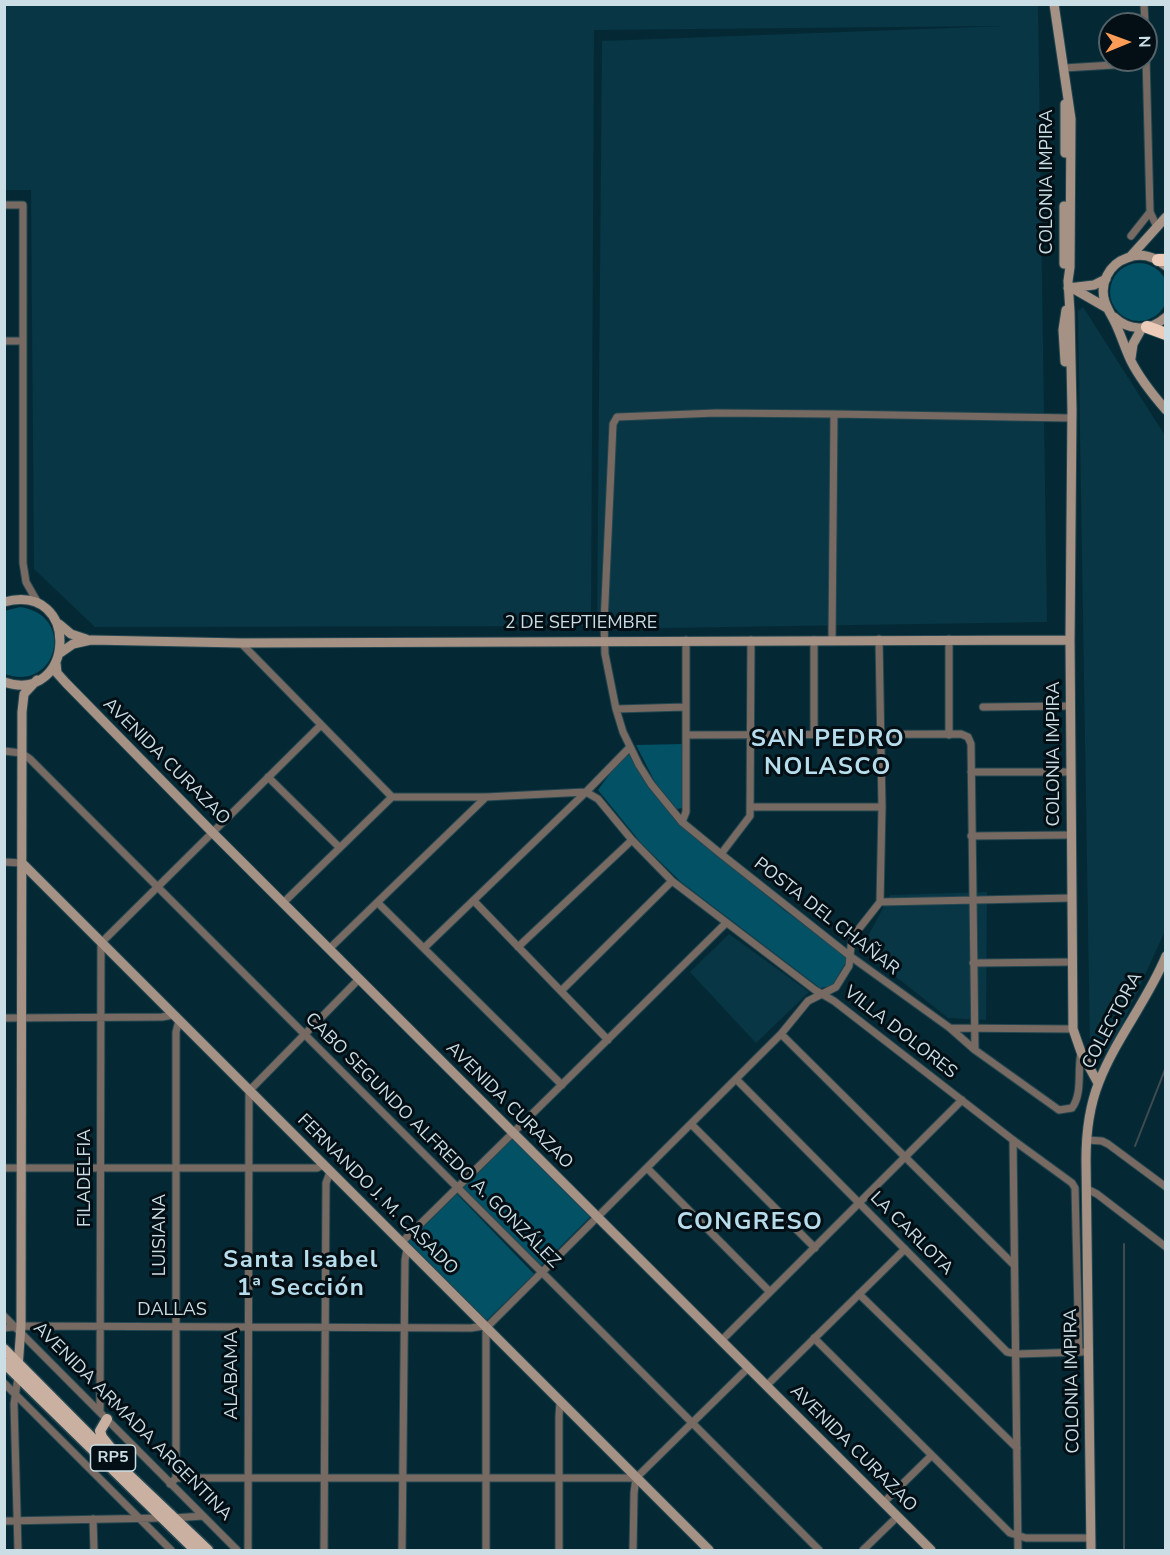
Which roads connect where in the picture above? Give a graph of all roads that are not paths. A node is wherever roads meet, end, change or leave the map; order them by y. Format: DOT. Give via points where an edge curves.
graph roads {
  1 [pos="1054,4"];
  2 [pos="1098,65"];
  3 [pos="1064,68"];
  4 [pos="1146,72"];
  5 [pos="4,205"];
  6 [pos="1150,212"];
  7 [pos="1166,217"];
  8 [pos="1157,227"];
  9 [pos="1131,236"];
  10 [pos="1130,256"];
  11 [pos="1163,262"];
  12 [pos="1106,279"];
  13 [pos="1070,286"];
  14 [pos="1109,310"];
  15 [pos="1166,317"];
  16 [pos="1145,328"];
  17 [pos="1166,334"];
  18 [pos="4,340"];
  19 [pos="23,340"];
  20 [pos="1130,360"];
  21 [pos="1166,410"];
  22 [pos="834,414"];
  23 [pos="1071,418"];
  24 [pos="4,602"];
  25 [pos="38,603"];
  26 [pos="55,620"];
  27 [pos="832,639"];
  28 [pos="879,639"];
  29 [pos="949,639"];
  30 [pos="91,640"];
  31 [pos="604,640"];
  32 [pos="686,640"];
  33 [pos="751,640"];
  34 [pos="814,640"];
  35 [pos="1070,640"];
  36 [pos="241,643"];
  37 [pos="60,653"];
  38 [pos="56,663"];
  39 [pos="42,678"];
  40 [pos="8,683"];
  41 [pos="66,683"];
  42 [pos="1071,706"];
  43 [pos="686,707"];
  44 [pos="983,707"];
  45 [pos="616,709"];
  46 [pos="22,712"];
  47 [pos="321,725"];
  48 [pos="814,734"];
  49 [pos="686,735"];
  50 [pos="751,735"];
  51 [pos="881,735"];
  52 [pos="949,735"];
  53 [pos="630,747"];
  54 [pos="4,752"];
  55 [pos="21,753"];
  56 [pos="971,772"];
  57 [pos="1071,772"];
  58 [pos="268,777"];
  59 [pos="586,792"];
  60 [pos="486,796"];
  61 [pos="392,797"];
  62 [pos="751,807"];
  63 [pos="882,807"];
  64 [pos="682,822"];
  65 [pos="213,833"];
  66 [pos="1072,835"];
  67 [pos="971,836"];
  68 [pos="632,840"];
  69 [pos="339,847"];
  70 [pos="721,854"];
  71 [pos="4,862"];
  72 [pos="22,863"];
  73 [pos="672,881"];
  74 [pos="157,887"];
  75 [pos="1072,898"];
  76 [pos="972,899"];
  77 [pos="474,901"];
  78 [pos="880,902"];
  79 [pos="283,903"];
  80 [pos="378,903"];
  81 [pos="725,924"];
  82 [pos="101,943"];
  83 [pos="518,947"];
  84 [pos="424,948"];
  85 [pos="329,949"];
  86 [pos="850,956"];
  87 [pos="1166,956"];
  88 [pos="1073,962"];
  89 [pos="973,963"];
  90 [pos="359,979"];
  91 [pos="561,991"];
  92 [pos="822,994"];
  93 [pos="176,1017"];
  94 [pos="4,1018"];
  95 [pos="21,1018"];
  96 [pos="101,1018"];
  97 [pos="950,1028"];
  98 [pos="975,1029"];
  99 [pos="1073,1029"];
  100 [pos="304,1034"];
  101 [pos="781,1034"];
  102 [pos="608,1040"];
  103 [pos="975,1050"];
  104 [pos="1082,1052"];
  105 [pos="736,1079"];
  106 [pos="1098,1083"];
  107 [pos="562,1085"];
  108 [pos="249,1091"];
  109 [pos="962,1100"];
  110 [pos="691,1124"];
  111 [pos="513,1133"];
  112 [pos="1013,1140"];
  113 [pos="1087,1140"];
  114 [pos="905,1157"];
  115 [pos="4,1168"];
  116 [pos="22,1168"];
  117 [pos="100,1168"];
  118 [pos="176,1168"];
  119 [pos="249,1168"];
  120 [pos="647,1168"];
  121 [pos="327,1169"];
  122 [pos="1166,1187"];
  123 [pos="458,1188"];
  124 [pos="1087,1189"];
  125 [pos="860,1203"];
  126 [pos="1088,1211"];
  127 [pos="598,1218"];
  128 [pos="404,1246"];
  129 [pos="1166,1247"];
  130 [pos="815,1248"];
  131 [pos="905,1249"];
  132 [pos="1014,1265"];
  133 [pos="541,1272"];
  134 [pos="770,1292"];
  135 [pos="859,1294"];
  136 [pos="4,1316"];
  137 [pos="176,1325"];
  138 [pos="248,1325"];
  139 [pos="100,1326"];
  140 [pos="404,1326"];
  141 [pos="326,1327"];
  142 [pos="485,1327"];
  143 [pos="4,1328"];
  144 [pos="19,1328"];
  145 [pos="814,1338"];
  146 [pos="721,1341"];
  147 [pos="4,1349"];
  148 [pos="1084,1352"];
  149 [pos="1017,1354"];
  150 [pos="9,1366"];
  151 [pos="748,1368"];
  152 [pos="18,1377"];
  153 [pos="4,1383"];
  154 [pos="766,1386"];
  155 [pos="16,1395"];
  156 [pos="560,1402"];
  157 [pos="104,1416"];
  158 [pos="692,1424"];
  159 [pos="1017,1448"];
  160 [pos="931,1456"];
  161 [pos="128,1474"];
  162 [pos="559,1477"];
  163 [pos="176,1478"];
  164 [pos="249,1478"];
  165 [pos="486,1478"];
  166 [pos="636,1478"];
  167 [pos="324,1479"];
  168 [pos="402,1479"];
  169 [pos="170,1484"];
  170 [pos="883,1503"];
  171 [pos="203,1516"];
  172 [pos="897,1517"];
  173 [pos="140,1518"];
  174 [pos="162,1518"];
  175 [pos="174,1518"];
  176 [pos="93,1519"];
  177 [pos="17,1520"];
  178 [pos="4,1521"];
  179 [pos="1018,1536"];
  180 [pos="1091,1538"];
  181 [pos="236,1550"];
  182 [pos="18,1551"];
  183 [pos="94,1551"];
  184 [pos="171,1551"];
  185 [pos="195,1551"];
  186 [pos="208,1551"];
  187 [pos="248,1551"];
  188 [pos="324,1551"];
  189 [pos="402,1551"];
  190 [pos="486,1551"];
  191 [pos="559,1551"];
  192 [pos="633,1551"];
  193 [pos="709,1551"];
  194 [pos="819,1551"];
  195 [pos="863,1551"];
  196 [pos="931,1551"];
  197 [pos="1018,1551"];
  198 [pos="1091,1551"];
  1 -- 3 [label="street, COLONIA IMPIRA"];
  2 -- 3 [label="street"];
  3 -- 13 [label="street, COLONIA IMPIRA" via="1064,267"];
  4 -- 6 [label="street"];
  5 -- 19 [label="street" via="23,205"];
  6 -- 8 [label="street"];
  6 -- 9 [label="street"];
  7 -- 8 [label="street"];
  8 -- 10 [label="street"];
  10 -- 11 [label="street" via="1143,255"];
  10 -- 12 [label="street" via="1114,266"];
  12 -- 13 [label="street" via="1094,285"];
  12 -- 14 [label="street" via="1104,297"];
  13 -- 14 [label="street"];
  13 -- 23 [label="street, COLONIA IMPIRA"];
  14 -- 16 [label="street" via="1124,325"];
  14 -- 20 [label="street"];
  15 -- 16 [label="street"];
  16 -- 17 [label="highway"];
  16 -- 20 [label="street" via="1133,344"];
  18 -- 19 [label="street"];
  19 -- 25 [label="street" via="24,574"];
  20 -- 21 [label="street"];
  22 -- 23 [label="street"];
  22 -- 27 [label="street"];
  22 -- 31 [label="street, POSTA DEL CHAÑAR" via="621,416 614,420"];
  23 -- 35 [label="street, COLONIA IMPIRA"];
  24 -- 25 [label="street" via="15,599"];
  25 -- 26 [label="street, 2 DE SEPTIEMBRE"];
  26 -- 30 [label="street, 2 DE SEPTIEMBRE" via="71,634"];
  26 -- 37 [label="street" via="61,639"];
  27 -- 28 [label="street, 2 DE SEPTIEMBRE"];
  27 -- 34 [label="street, 2 DE SEPTIEMBRE"];
  28 -- 29 [label="street, 2 DE SEPTIEMBRE"];
  28 -- 51 [label="street"];
  29 -- 35 [label="street, 2 DE SEPTIEMBRE"];
  29 -- 52 [label="street"];
  30 -- 36 [label="street, 2 DE SEPTIEMBRE"];
  30 -- 37 [label="street, 2 DE SEPTIEMBRE" via="73,644"];
  31 -- 32 [label="street, 2 DE SEPTIEMBRE"];
  31 -- 36 [label="street, 2 DE SEPTIEMBRE"];
  31 -- 45 [label="street, POSTA DEL CHAÑAR"];
  32 -- 33 [label="street, 2 DE SEPTIEMBRE"];
  32 -- 43 [label="street"];
  33 -- 34 [label="street, 2 DE SEPTIEMBRE"];
  33 -- 50 [label="street"];
  34 -- 48 [label="street"];
  35 -- 42 [label="street, COLONIA IMPIRA"];
  36 -- 47 [label="street"];
  37 -- 38 [label="street"];
  38 -- 39 [label="street"];
  38 -- 41 [label="street, AVENIDA CURAZAO" via="57,673"];
  39 -- 40 [label="street" via="22,685"];
  39 -- 41 [label="street, AVENIDA CURAZAO" via="57,677"];
  39 -- 46 [label="street" via="24,694"];
  40 -- 46 [label="street" via="18,695"];
  41 -- 65 [label="street, AVENIDA CURAZAO"];
  42 -- 44 [label="street"];
  42 -- 57 [label="street, COLONIA IMPIRA"];
  43 -- 45 [label="street"];
  43 -- 49 [label="street"];
  45 -- 53 [label="street, POSTA DEL CHAÑAR"];
  46 -- 55 [label="street"];
  47 -- 58 [label="street"];
  47 -- 61 [label="street"];
  48 -- 50 [label="street"];
  48 -- 51 [label="street"];
  49 -- 50 [label="street"];
  49 -- 64 [label="street" via="686,812"];
  50 -- 62 [label="street"];
  51 -- 52 [label="street"];
  51 -- 63 [label="street"];
  52 -- 56 [label="street" via="968,737"];
  53 -- 59 [label="street"];
  53 -- 64 [label="street, POSTA DEL CHAÑAR" via="651,784"];
  54 -- 55 [label="street"];
  55 -- 72 [label="street"];
  55 -- 74 [label="street, CABO SEGUNDO ALFREDO A. GONZÁLEZ"];
  56 -- 57 [label="street"];
  56 -- 67 [label="street"];
  57 -- 66 [label="street, COLONIA IMPIRA"];
  58 -- 65 [label="street"];
  58 -- 69 [label="street"];
  59 -- 60 [label="street"];
  59 -- 68 [label="street, VILLA DOLORES" via="598,799"];
  59 -- 77 [label="street"];
  60 -- 61 [label="street"];
  60 -- 80 [label="street"];
  61 -- 69 [label="street"];
  62 -- 63 [label="street"];
  62 -- 70 [label="street" via="750,816"];
  63 -- 78 [label="street"];
  64 -- 70 [label="street, POSTA DEL CHAÑAR"];
  65 -- 74 [label="street"];
  65 -- 79 [label="street, AVENIDA CURAZAO"];
  66 -- 67 [label="street"];
  66 -- 75 [label="street, COLONIA IMPIRA"];
  67 -- 76 [label="street"];
  68 -- 73 [label="street, VILLA DOLORES"];
  68 -- 83 [label="street"];
  69 -- 79 [label="street"];
  70 -- 86 [label="street, POSTA DEL CHAÑAR"];
  71 -- 72 [label="street"];
  72 -- 82 [label="street, FERNANDO J. M. CASADO"];
  72 -- 95 [label="street"];
  73 -- 81 [label="street, VILLA DOLORES"];
  73 -- 91 [label="street"];
  74 -- 82 [label="street"];
  74 -- 100 [label="street, CABO SEGUNDO ALFREDO A. GONZÁLEZ"];
  75 -- 76 [label="street"];
  75 -- 88 [label="street, COLONIA IMPIRA"];
  76 -- 78 [label="street"];
  76 -- 89 [label="street"];
  77 -- 83 [label="street"];
  77 -- 84 [label="street"];
  78 -- 86 [label="street" via="854,936"];
  79 -- 85 [label="street, AVENIDA CURAZAO"];
  80 -- 84 [label="street"];
  80 -- 85 [label="street"];
  81 -- 92 [label="street, VILLA DOLORES"];
  81 -- 102 [label="street"];
  82 -- 93 [label="street, FERNANDO J. M. CASADO"];
  82 -- 96 [label="street, FILADELFIA"];
  83 -- 91 [label="street"];
  84 -- 107 [label="street"];
  85 -- 90 [label="street, AVENIDA CURAZAO"];
  86 -- 92 [label="street" via="849,966 836,987"];
  86 -- 97 [label="street, POSTA DEL CHAÑAR"];
  87 -- 106 [label="street, COLECTORA"];
  88 -- 89 [label="street"];
  88 -- 99 [label="street, COLONIA IMPIRA"];
  89 -- 98 [label="street"];
  90 -- 100 [label="street"];
  90 -- 111 [label="street, AVENIDA CURAZAO"];
  91 -- 102 [label="street"];
  92 -- 101 [label="street" via="808,1001"];
  92 -- 109 [label="street, VILLA DOLORES"];
  93 -- 96 [label="street"];
  93 -- 108 [label="street, FERNANDO J. M. CASADO"];
  93 -- 118 [label="street, LUISIANA"];
  94 -- 95 [label="street"];
  95 -- 96 [label="street"];
  95 -- 116 [label="street"];
  96 -- 117 [label="street, FILADELFIA"];
  97 -- 98 [label="street"];
  97 -- 103 [label="street, POSTA DEL CHAÑAR"];
  98 -- 99 [label="street"];
  98 -- 103 [label="street"];
  99 -- 104 [label="street, COLONIA IMPIRA"];
  100 -- 108 [label="street"];
  100 -- 123 [label="street, CABO SEGUNDO ALFREDO A. GONZÁLEZ"];
  101 -- 105 [label="street"];
  101 -- 114 [label="street"];
  102 -- 107 [label="street"];
  103 -- 104 [label="street, POSTA DEL CHAÑAR" via="1064,1111 1072,1108 1078,1097"];
  104 -- 106 [label="street, COLONIA IMPIRA"];
  105 -- 110 [label="street"];
  105 -- 125 [label="street, LA CARLOTA"];
  106 -- 113 [label="street, COLECTORA"];
  107 -- 111 [label="street"];
  108 -- 119 [label="street, ALABAMA"];
  108 -- 121 [label="street, FERNANDO J. M. CASADO"];
  109 -- 112 [label="street, VILLA DOLORES"];
  109 -- 114 [label="street"];
  110 -- 120 [label="street"];
  110 -- 130 [label="street"];
  111 -- 123 [label="street"];
  111 -- 127 [label="street, AVENIDA CURAZAO"];
  112 -- 132 [label="street"];
  112 -- 148 [label="street, VILLA DOLORES" via="1075,1188"];
  113 -- 122 [label="street" via="1108,1144"];
  113 -- 124 [label="street, COLECTORA"];
  114 -- 125 [label="street"];
  114 -- 132 [label="street"];
  115 -- 116 [label="street"];
  116 -- 117 [label="street"];
  116 -- 144 [label="street"];
  117 -- 118 [label="street"];
  117 -- 139 [label="street, FILADELFIA"];
  118 -- 119 [label="street"];
  118 -- 137 [label="street, LUISIANA"];
  119 -- 121 [label="street"];
  119 -- 138 [label="street, ALABAMA"];
  120 -- 127 [label="street"];
  120 -- 134 [label="street"];
  121 -- 128 [label="street, FERNANDO J. M. CASADO"];
  121 -- 141 [label="street"];
  123 -- 128 [label="street"];
  123 -- 133 [label="street, CABO SEGUNDO ALFREDO A. GONZÁLEZ"];
  124 -- 126 [label="street, COLECTORA"];
  124 -- 129 [label="street"];
  125 -- 130 [label="street"];
  125 -- 131 [label="street, LA CARLOTA"];
  126 -- 148 [label="street, COLONIA IMPIRA"];
  127 -- 133 [label="street"];
  127 -- 146 [label="street, AVENIDA CURAZAO"];
  128 -- 140 [label="street"];
  128 -- 142 [label="street, FERNANDO J. M. CASADO"];
  130 -- 134 [label="street"];
  131 -- 135 [label="street"];
  131 -- 149 [label="street, LA CARLOTA" via="1007,1352"];
  132 -- 149 [label="street"];
  133 -- 142 [label="street"];
  133 -- 158 [label="street, CABO SEGUNDO ALFREDO A. GONZÁLEZ"];
  134 -- 146 [label="street"];
  135 -- 145 [label="street"];
  135 -- 159 [label="street"];
  136 -- 144 [label="street, AVENIDA ARMADA ARGENTINA"];
  137 -- 138 [label="street, DALLAS"];
  137 -- 139 [label="street, DALLAS"];
  137 -- 163 [label="street, LUISIANA"];
  138 -- 141 [label="street, DALLAS"];
  138 -- 164 [label="street, ALABAMA"];
  139 -- 144 [label="street, DALLAS"];
  139 -- 157 [label="street, FILADELFIA"];
  140 -- 141 [label="street, DALLAS"];
  140 -- 142 [label="street, DALLAS"];
  140 -- 168 [label="street"];
  141 -- 167 [label="street"];
  142 -- 156 [label="street, FERNANDO J. M. CASADO"];
  142 -- 165 [label="street"];
  143 -- 144 [label="street, DALLAS"];
  144 -- 150 [label="street"];
  144 -- 157 [label="street, AVENIDA ARMADA ARGENTINA"];
  145 -- 154 [label="street"];
  145 -- 160 [label="street"];
  146 -- 151 [label="street, AVENIDA CURAZAO"];
  147 -- 150 [label="main road, AVENIDA ARMADA ARGENTINA / RP5"];
  148 -- 149 [label="street"];
  148 -- 180 [label="street, COLONIA IMPIRA"];
  149 -- 159 [label="street"];
  150 -- 152 [label="main road, AVENIDA ARMADA ARGENTINA / RP5"];
  150 -- 161 [label="main road, AVENIDA ARMADA ARGENTINA / RP5"];
  151 -- 154 [label="street, AVENIDA CURAZAO"];
  151 -- 158 [label="street"];
  152 -- 155 [label="street"];
  152 -- 174 [label="main road, AVENIDA ARMADA ARGENTINA / RP5"];
  153 -- 155 [label="street"];
  154 -- 170 [label="street, AVENIDA CURAZAO"];
  155 -- 173 [label="street"];
  155 -- 177 [label="street"];
  156 -- 162 [label="street"];
  156 -- 166 [label="street, FERNANDO J. M. CASADO"];
  157 -- 161 [label="main road" via="100,1434 126,1465"];
  157 -- 169 [label="street, AVENIDA ARMADA ARGENTINA"];
  158 -- 166 [label="street"];
  158 -- 194 [label="street, CABO SEGUNDO ALFREDO A. GONZÁLEZ"];
  159 -- 179 [label="street"];
  160 -- 170 [label="street"];
  160 -- 179 [label="street" via="1010,1533"];
  161 -- 175 [label="main road, AVENIDA ARMADA ARGENTINA / RP5"];
  162 -- 165 [label="street"];
  162 -- 166 [label="street"];
  162 -- 191 [label="street"];
  163 -- 164 [label="street"];
  163 -- 169 [label="street"];
  164 -- 167 [label="street"];
  164 -- 187 [label="street, ALABAMA"];
  165 -- 168 [label="street"];
  165 -- 190 [label="street"];
  166 -- 192 [label="street"];
  166 -- 193 [label="street, FERNANDO J. M. CASADO"];
  167 -- 168 [label="street"];
  167 -- 188 [label="street"];
  168 -- 189 [label="street"];
  169 -- 171 [label="street, AVENIDA ARMADA ARGENTINA"];
  170 -- 172 [label="street, AVENIDA CURAZAO"];
  171 -- 175 [label="street"];
  171 -- 181 [label="street, AVENIDA ARMADA ARGENTINA"];
  172 -- 195 [label="street"];
  172 -- 196 [label="street, AVENIDA CURAZAO"];
  173 -- 174 [label="street"];
  173 -- 176 [label="street"];
  173 -- 184 [label="street"];
  174 -- 175 [label="street"];
  174 -- 185 [label="main road, AVENIDA ARMADA ARGENTINA / RP5"];
  175 -- 186 [label="main road, AVENIDA ARMADA ARGENTINA / RP5"];
  176 -- 177 [label="street"];
  176 -- 183 [label="street"];
  177 -- 178 [label="street"];
  177 -- 182 [label="street"];
  179 -- 180 [label="street"];
  179 -- 197 [label="street"];
  180 -- 198 [label="street, COLONIA IMPIRA"];
}
